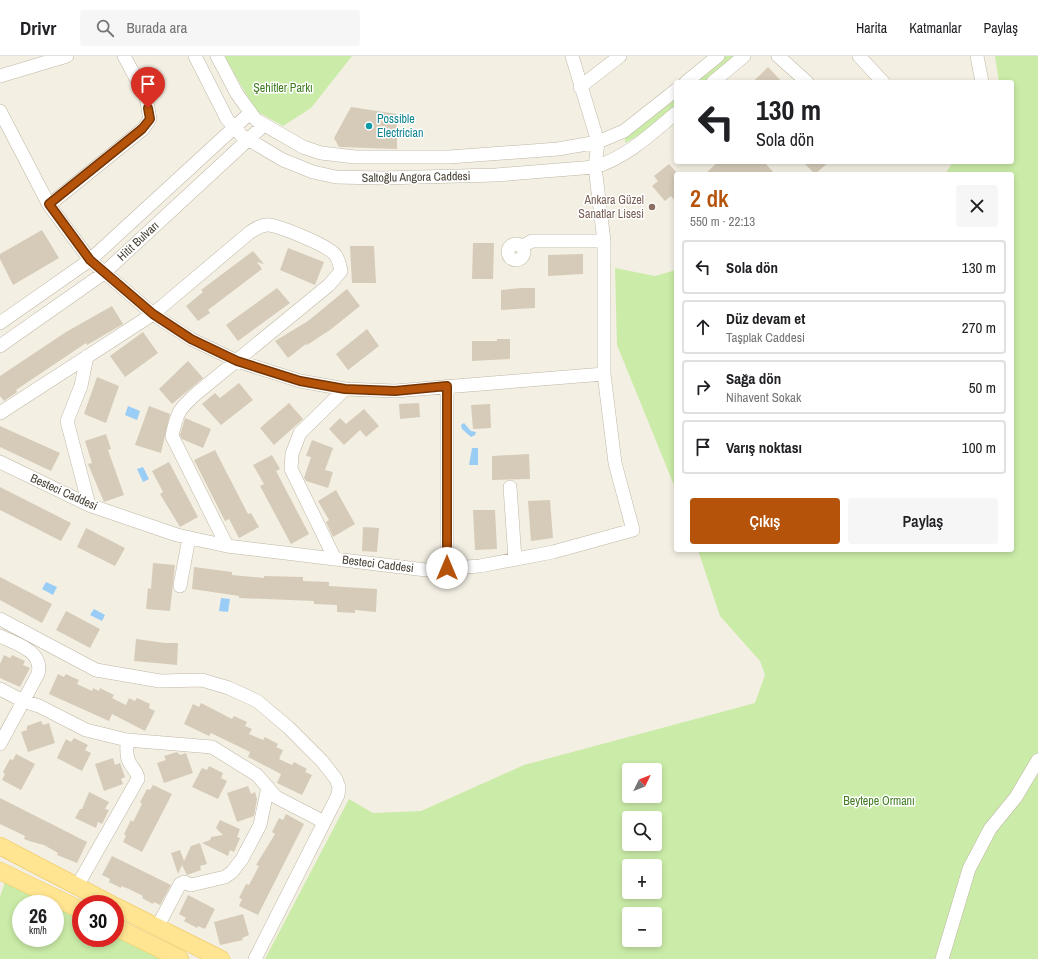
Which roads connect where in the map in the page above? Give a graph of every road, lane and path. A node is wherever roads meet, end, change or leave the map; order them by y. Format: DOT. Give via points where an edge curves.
graph roads {
  1 [pos="67,56"];
  2 [pos="124,56"];
  3 [pos="194,56"];
  4 [pos="217,56"];
  5 [pos="572,56"];
  6 [pos="620,56"];
  7 [pos="718,56"];
  8 [pos="744,56"];
  9 [pos="778,56"];
  10 [pos="859,56"];
  11 [pos="977,56"];
  12 [pos="0,76"];
  13 [pos="688,80"];
  14 [pos="715,80"];
  15 [pos="805,80"];
  16 [pos="881,80"];
  17 [pos="982,80"];
  18 [pos="580,87"];
  19 [pos="674,92"];
  20 [pos="0,111"];
  21 [pos="250,113"];
  22 [pos="674,115"];
  23 [pos="264,125"];
  24 [pos="235,128"];
  25 [pos="248,140"];
  26 [pos="598,142"];
  27 [pos="595,168"];
  28 [pos="49,204"];
  29 [pos="604,241"];
  30 [pos="522,247"];
  31 [pos="90,260"];
  32 [pos="104,273"];
  33 [pos="153,314"];
  34 [pos="0,323"];
  35 [pos="0,346"];
  36 [pos="87,356"];
  37 [pos="237,361"];
  38 [pos="604,374"];
  39 [pos="447,386"];
  40 [pos="345,389"];
  41 [pos="0,413"];
  42 [pos="0,462"];
  43 [pos="510,487"];
  44 [pos="89,504"];
  45 [pos="189,538"];
  46 [pos="227,546"];
  47 [pos="335,559"];
  48 [pos="515,559"];
  49 [pos="447,568"];
  50 [pos="180,586"];
  51 [pos="0,620"];
  52 [pos="0,636"];
  53 [pos="0,689"];
  54 [pos="23,701"];
  55 [pos="127,740"];
  56 [pos="0,744"];
  57 [pos="1038,760"];
  58 [pos="268,787"];
  59 [pos="324,822"];
  60 [pos="0,840"];
  61 [pos="0,846"];
  62 [pos="0,871"];
  63 [pos="80,881"];
  64 [pos="95,895"];
  65 [pos="72,906"];
  66 [pos="124,910"];
  67 [pos="160,922"];
  68 [pos="124,931"];
  69 [pos="180,959"];
  70 [pos="221,959"];
  71 [pos="228,959"];
  72 [pos="255,959"];
  73 [pos="942,959"];
  1 -- 12 [label="street"];
  2 -- 28 [label="street" via="146,97 150,119 142,129"];
  3 -- 24 [label="street, Saltoğlu Angora Caddesi" via="218,103"];
  4 -- 21 [label="street, Saltoğlu Angora Caddesi"];
  5 -- 18 [label="street"];
  6 -- 18 [label="street"];
  7 -- 13 [label="street"];
  8 -- 14 [label="street"];
  9 -- 15 [label="street"];
  10 -- 16 [label="street"];
  11 -- 17 [label="street"];
  18 -- 26 [label="street"];
  19 -- 26 [label="street, Saltoğlu Angora Caddesi" via="624,131"];
  20 -- 28 [label="street"];
  21 -- 23 [label="street, Saltoğlu Angora Caddesi"];
  21 -- 24 [label="street, Hitit Bulvarı"];
  22 -- 27 [label="street, Saltoğlu Angora Caddesi" via="637,146 609,163"];
  23 -- 25 [label="street, Hitit Bulvarı"];
  23 -- 26 [label="street, Saltoğlu Angora Caddesi" via="303,147 321,153 355,158 449,157 558,149"];
  24 -- 25 [label="street, Saltoğlu Angora Caddesi"];
  24 -- 31 [label="street, Hitit Bulvarı"];
  25 -- 27 [label="street, Saltoğlu Angora Caddesi" via="298,166 336,177 496,175"];
  25 -- 32 [label="street, Hitit Bulvarı"];
  26 -- 27 [label="street"];
  27 -- 29 [label="street"];
  28 -- 31 [label="street"];
  29 -- 30 [label="street" via="532,241"];
  29 -- 38 [label="street"];
  31 -- 32 [label="street"];
  31 -- 34 [label="street, Hitit Bulvarı"];
  32 -- 33 [label="street"];
  32 -- 35 [label="street, Hitit Bulvarı"];
  33 -- 36 [label="street"];
  33 -- 37 [label="street" via="191,339"];
  33 -- 37 [label="street" via="257,228 268,225 282,229 331,250 337,257 341,271 329,285"];
  36 -- 41 [label="street"];
  36 -- 44 [label="street" via="81,386 67,421"];
  37 -- 40 [label="street" via="300,381"];
  37 -- 46 [label="street" via="180,408 172,436"];
  38 -- 39 [label="street"];
  38 -- 48 [label="street, Besteci Caddesi" via="615,463 633,530 553,552"];
  39 -- 40 [label="street" via="395,391"];
  39 -- 49 [label="street"];
  40 -- 47 [label="street" via="300,433 292,454 290,469"];
  42 -- 44 [label="street, Besteci Caddesi"];
  43 -- 48 [label="street"];
  44 -- 45 [label="street, Besteci Caddesi"];
  45 -- 46 [label="street, Besteci Caddesi"];
  45 -- 50 [label="street"];
  46 -- 47 [label="street, Besteci Caddesi"];
  47 -- 49 [label="street, Besteci Caddesi" via="426,570"];
  48 -- 49 [label="street, Besteci Caddesi" via="480,566"];
  51 -- 59 [label="street" via="96,670 160,680 202,680 229,688 257,701 288,727 336,779 338,795"];
  52 -- 54 [label="street" via="33,653 38,659 38,674"];
  53 -- 54 [label="street"];
  54 -- 55 [label="street" via="40,706 86,730"];
  54 -- 56 [label="street"];
  55 -- 58 [label="street" via="212,747 257,775"];
  55 -- 63 [label="street" via="126,754 138,779"];
  57 -- 73 [label="street" via="1016,797 990,829 969,869"];
  58 -- 59 [label="street" via="276,797"];
  58 -- 67 [label="street" via="260,825 232,872 226,877 191,885 184,882 180,884"];
  59 -- 72 [label="street"];
  60 -- 63 [label="street"];
  61 -- 64 [label="main road"];
  62 -- 65 [label="main road"];
  63 -- 67 [label="street"];
  66 -- 70 [label="main road"];
  67 -- 71 [label="street"];
  68 -- 69 [label="main road"];
}
